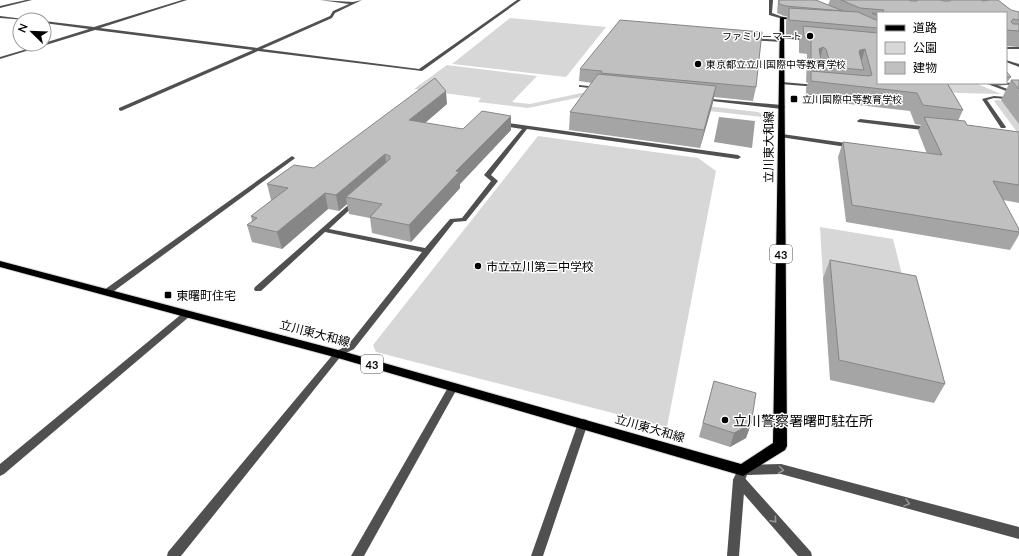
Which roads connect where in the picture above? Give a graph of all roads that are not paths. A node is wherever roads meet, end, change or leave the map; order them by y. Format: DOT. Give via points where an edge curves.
graph roads {
  1 [pos="30,0"];
  2 [pos="185,0"];
  3 [pos="322,0"];
  4 [pos="360,0"];
  5 [pos="519,0"];
  6 [pos="771,0"];
  7 [pos="353,3"];
  8 [pos="0,8"];
  9 [pos="0,17"];
  10 [pos="12,18"];
  11 [pos="782,18"];
  12 [pos="803,20"];
  13 [pos="52,23"];
  14 [pos="94,29"];
  15 [pos="744,39"];
  16 [pos="782,39"];
  17 [pos="814,40"];
  18 [pos="1007,48"];
  19 [pos="1019,48"];
  20 [pos="257,49"];
  21 [pos="0,58"];
  22 [pos="1007,61"];
  23 [pos="1019,66"];
  24 [pos="821,79"];
  25 [pos="782,83"];
  26 [pos="1019,83"];
  27 [pos="990,84"];
  28 [pos="1006,84"];
  29 [pos="1007,84"];
  30 [pos="993,85"];
  31 [pos="581,86"];
  32 [pos="604,89"];
  33 [pos="1019,95"];
  34 [pos="695,99"];
  35 [pos="1019,99"];
  36 [pos="782,108"];
  37 [pos="121,109"];
  38 [pos="860,121"];
  39 [pos="496,123"];
  40 [pos="1003,127"];
  41 [pos="526,128"];
  42 [pos="935,129"];
  43 [pos="782,136"];
  44 [pos="860,147"];
  45 [pos="738,157"];
  46 [pos="292,158"];
  47 [pos="359,198"];
  48 [pos="325,230"];
  49 [pos="427,251"];
  50 [pos="0,264"];
  51 [pos="258,289"];
  52 [pos="107,292"];
  53 [pos="187,314"];
  54 [pos="338,354"];
  55 [pos="453,387"];
  56 [pos="583,423"];
  57 [pos="1,469"];
  58 [pos="741,475"];
  59 [pos="1019,533"];
  60 [pos="173,556"];
  61 [pos="357,556"];
  62 [pos="537,556"];
  63 [pos="733,556"];
  64 [pos="806,556"];
  1 -- 8 [label="street"];
  2 -- 14 [label="street"];
  3 -- 7 [label="street"];
  4 -- 7 [label="street"];
  5 -- 20 [label="street" via="420,70"];
  6 -- 11 [label="street" via="770,14"];
  7 -- 20 [label="street" via="334,12 331,17"];
  9 -- 10 [label="street"];
  11 -- 12 [label="main road"];
  11 -- 16 [label="main road, 立川東大和線 / 43"];
  13 -- 14 [label="street"];
  14 -- 20 [label="street"];
  14 -- 21 [label="street"];
  15 -- 16 [label="street"];
  16 -- 17 [label="street"];
  16 -- 25 [label="main road, 立川東大和線 / 43"];
  18 -- 19 [label="street"];
  20 -- 37 [label="street"];
  22 -- 23 [label="street"];
  24 -- 25 [label="street" via="822,87"];
  25 -- 36 [label="main road, 立川東大和線 / 43"];
  26 -- 29 [label="street"];
  27 -- 30 [label="street"];
  28 -- 30 [label="street"];
  30 -- 33 [label="street"];
  31 -- 32 [label="street"];
  34 -- 36 [label="street"];
  35 -- 40 [label="street" via="984,99"];
  36 -- 43 [label="main road, 立川東大和線 / 43"];
  38 -- 42 [label="street"];
  39 -- 41 [label="street"];
  41 -- 45 [label="street"];
  41 -- 49 [label="street" via="487,175 495,181 464,220 452,220"];
  43 -- 44 [label="street"];
  43 -- 58 [label="main road, 立川東大和線 / 43" via="780,446"];
  46 -- 52 [label="street"];
  47 -- 48 [label="street"];
  48 -- 49 [label="street"];
  48 -- 51 [label="street"];
  49 -- 54 [label="street" via="351,347"];
  50 -- 52 [label="main road, 立川東大和線 / 43"];
  52 -- 53 [label="main road, 立川東大和線 / 43"];
  53 -- 54 [label="main road, 立川東大和線 / 43"];
  53 -- 57 [label="street"];
  54 -- 55 [label="main road, 立川東大和線 / 43"];
  54 -- 60 [label="street"];
  55 -- 56 [label="main road, 立川東大和線 / 43"];
  55 -- 61 [label="street"];
  56 -- 58 [label="main road, 立川東大和線 / 43"];
  56 -- 62 [label="street"];
  58 -- 59 [label="street, one-way" via="781,469"];
  58 -- 63 [label="street"];
  58 -- 64 [label="street, one-way"];
}
